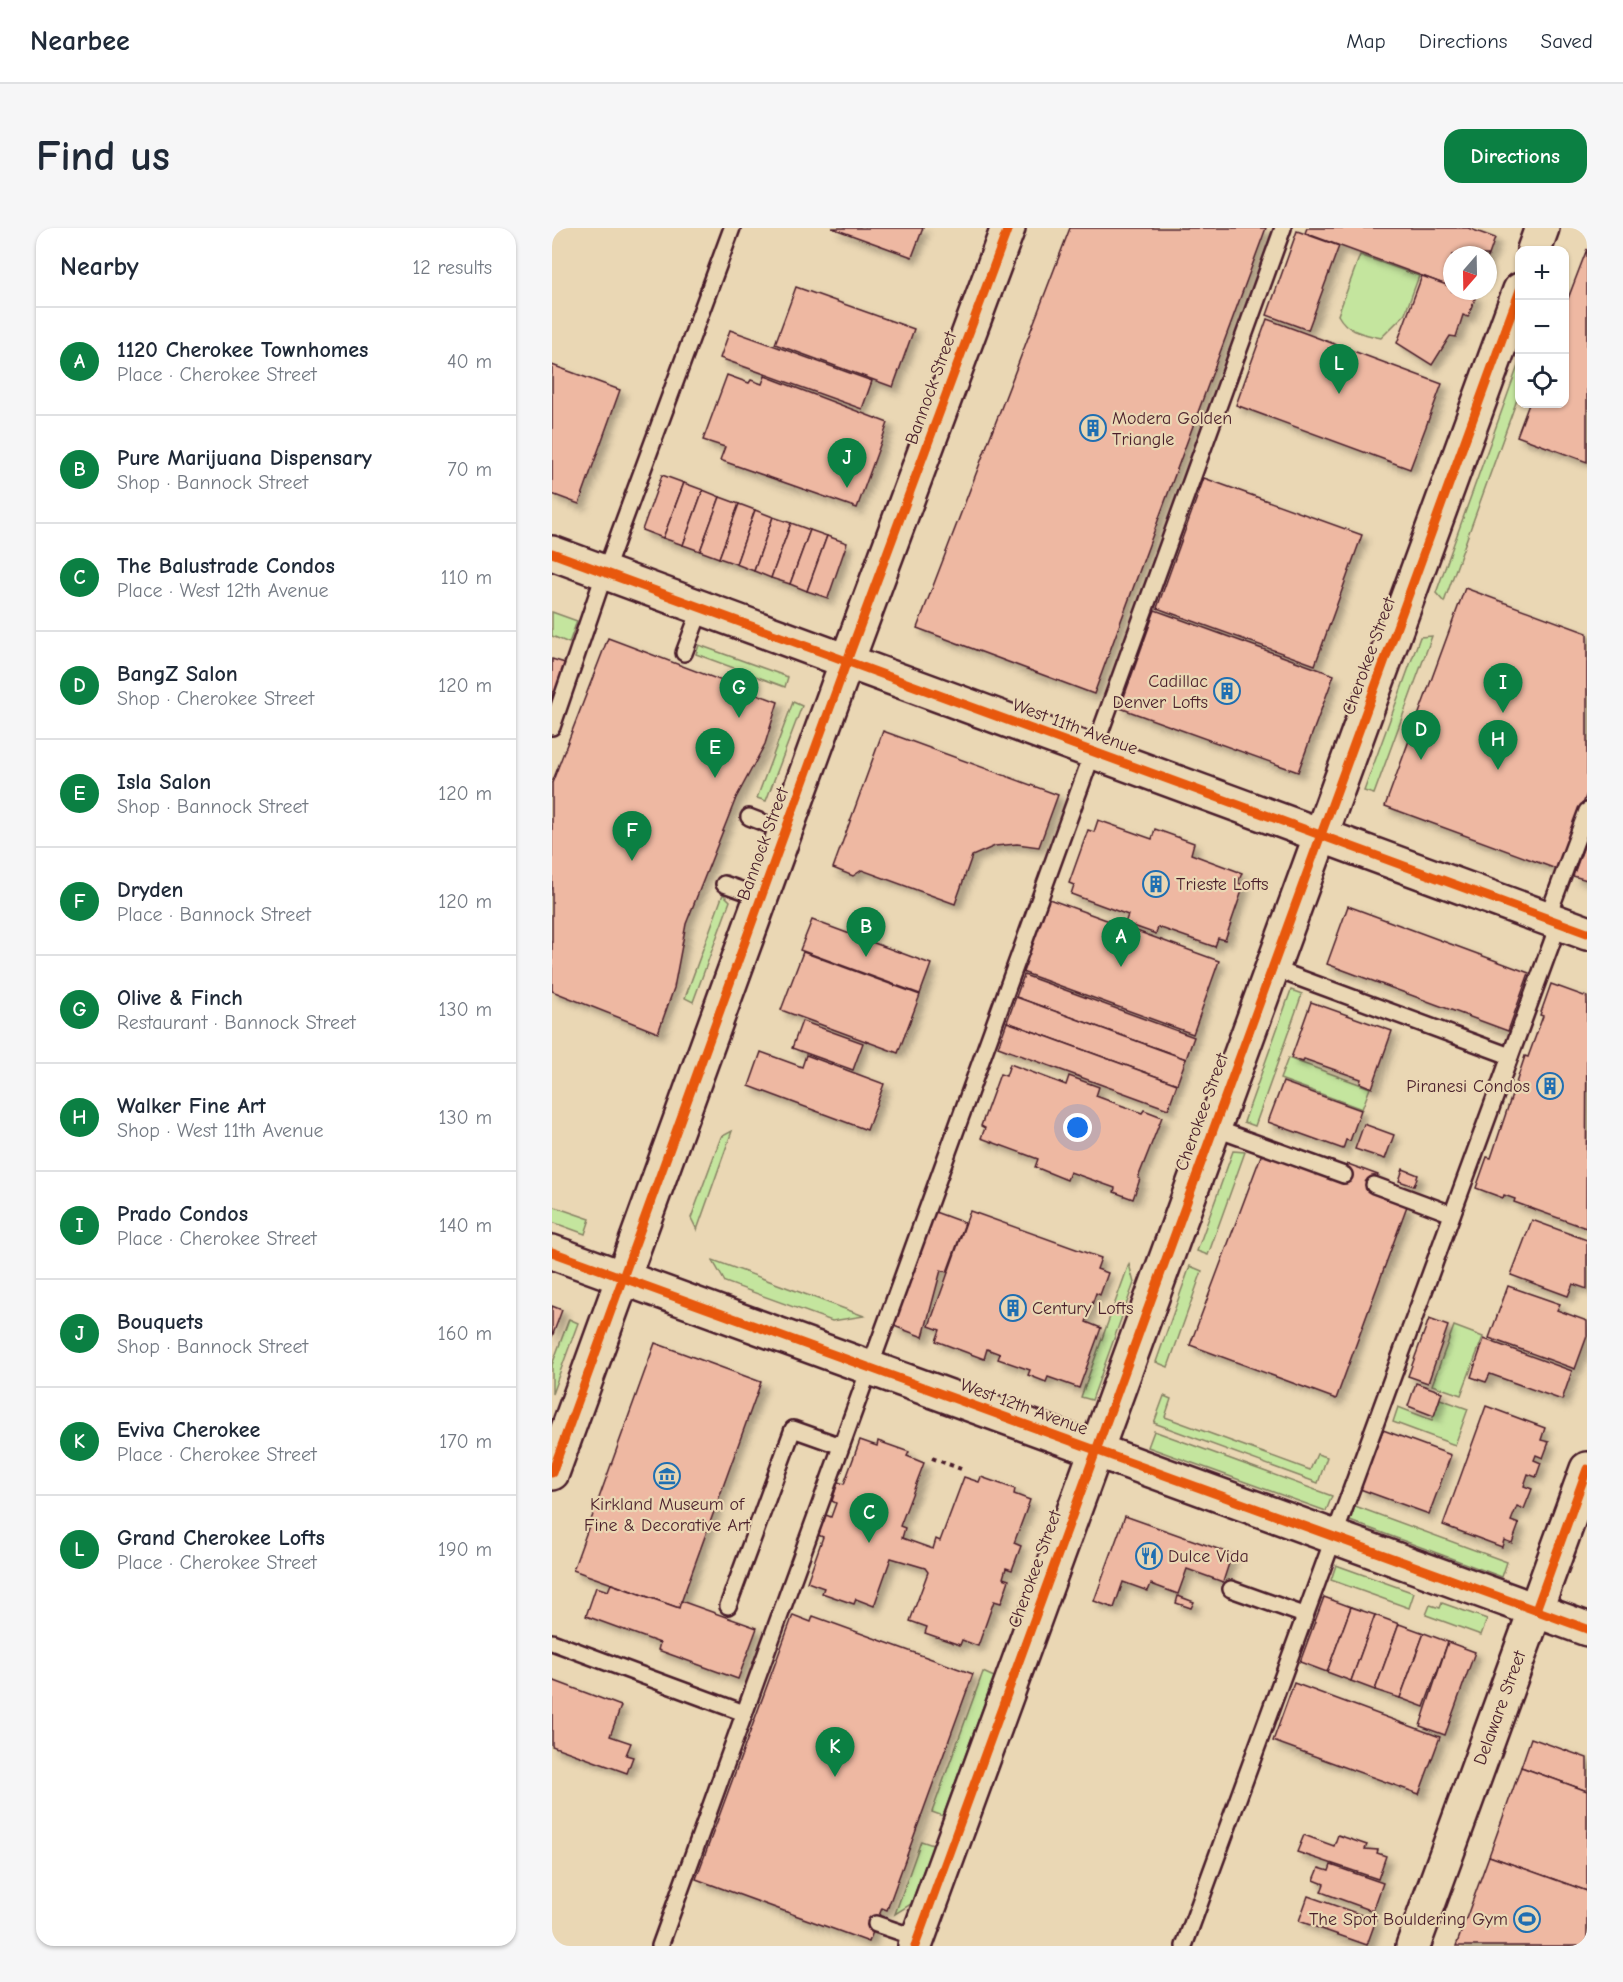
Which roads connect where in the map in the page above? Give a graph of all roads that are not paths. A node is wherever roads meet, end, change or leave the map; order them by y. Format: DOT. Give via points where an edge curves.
graph roads {
  1 [pos="732,228"];
  2 [pos="1008,228"];
  3 [pos="1283,228"];
  4 [pos="1542,228"];
  5 [pos="1535,246"];
  6 [pos="1516,300"];
  7 [pos="552,553"];
  8 [pos="605,573"];
  9 [pos="700,608"];
  10 [pos="684,652"];
  11 [pos="847,661"];
  12 [pos="552,727"];
  13 [pos="1092,751"];
  14 [pos="1587,811"];
  15 [pos="748,817"];
  16 [pos="785,831"];
  17 [pos="1320,835"];
  18 [pos="724,884"];
  19 [pos="761,897"];
  20 [pos="1564,924"];
  21 [pos="1272,968"];
  22 [pos="1510,1056"];
  23 [pos="1214,1128"];
  24 [pos="1344,1175"];
  25 [pos="1374,1185"];
  26 [pos="1452,1214"];
  27 [pos="552,1252"];
  28 [pos="622,1278"];
  29 [pos="869,1368"];
  30 [pos="841,1446"];
  31 [pos="1096,1450"];
  32 [pos="1587,1469"];
  33 [pos="552,1473"];
  34 [pos="1333,1537"];
  35 [pos="1231,1589"];
  36 [pos="728,1606"];
  37 [pos="1536,1610"];
  38 [pos="1304,1615"];
  39 [pos="1587,1629"];
  40 [pos="552,1642"];
  41 [pos="744,1713"];
  42 [pos="876,1924"];
  43 [pos="916,1942"];
  44 [pos="660,1946"];
  45 [pos="1184,1946"];
  46 [pos="1413,1946"];
  1 -- 8 [label="lane"];
  2 -- 11 [label="street, Bannock Street"];
  3 -- 13 [label="lane"];
  4 -- 5 [label="street"];
  6 -- 17 [label="street, Cherokee Street"];
  7 -- 8 [label="street, West 11th Avenue"];
  8 -- 9 [label="street, West 11th Avenue"];
  8 -- 12 [label="lane"];
  9 -- 10 [label="lane"];
  9 -- 11 [label="street, West 11th Avenue"];
  11 -- 13 [label="street, West 11th Avenue"];
  11 -- 16 [label="street, Bannock Street"];
  13 -- 17 [label="street, West 11th Avenue"];
  13 -- 29 [label="lane"];
  14 -- 20 [label="lane"];
  15 -- 16 [label="lane"];
  16 -- 19 [label="street, Bannock Street"];
  17 -- 20 [label="street, West 11th Avenue"];
  17 -- 21 [label="street, Cherokee Street"];
  18 -- 19 [label="lane"];
  19 -- 28 [label="street, Bannock Street"];
  20 -- 22 [label="lane"];
  21 -- 22 [label="lane"];
  21 -- 23 [label="street, Cherokee Street"];
  22 -- 26 [label="lane"];
  23 -- 24 [label="lane"];
  23 -- 31 [label="street, Cherokee Street"];
  25 -- 26 [label="lane"];
  26 -- 34 [label="lane"];
  27 -- 28 [label="street, West 12th Avenue"];
  28 -- 29 [label="street, West 12th Avenue"];
  28 -- 33 [label="street, Bannock Street"];
  29 -- 30 [label="lane"];
  29 -- 31 [label="street, West 12th Avenue"];
  30 -- 36 [label="lane" via="793,1429"];
  30 -- 41 [label="lane"];
  31 -- 34 [label="street, West 12th Avenue"];
  31 -- 43 [label="street, Cherokee Street"];
  32 -- 37 [label="street, Delaware Street"];
  34 -- 37 [label="street, West 12th Avenue"];
  34 -- 38 [label="lane"];
  35 -- 38 [label="lane"];
  37 -- 39 [label="street, West 12th Avenue"];
  37 -- 46 [label="street, Delaware Street"];
  38 -- 45 [label="lane"];
  40 -- 41 [label="lane"];
  41 -- 44 [label="lane"];
  42 -- 43 [label="lane"];
}
